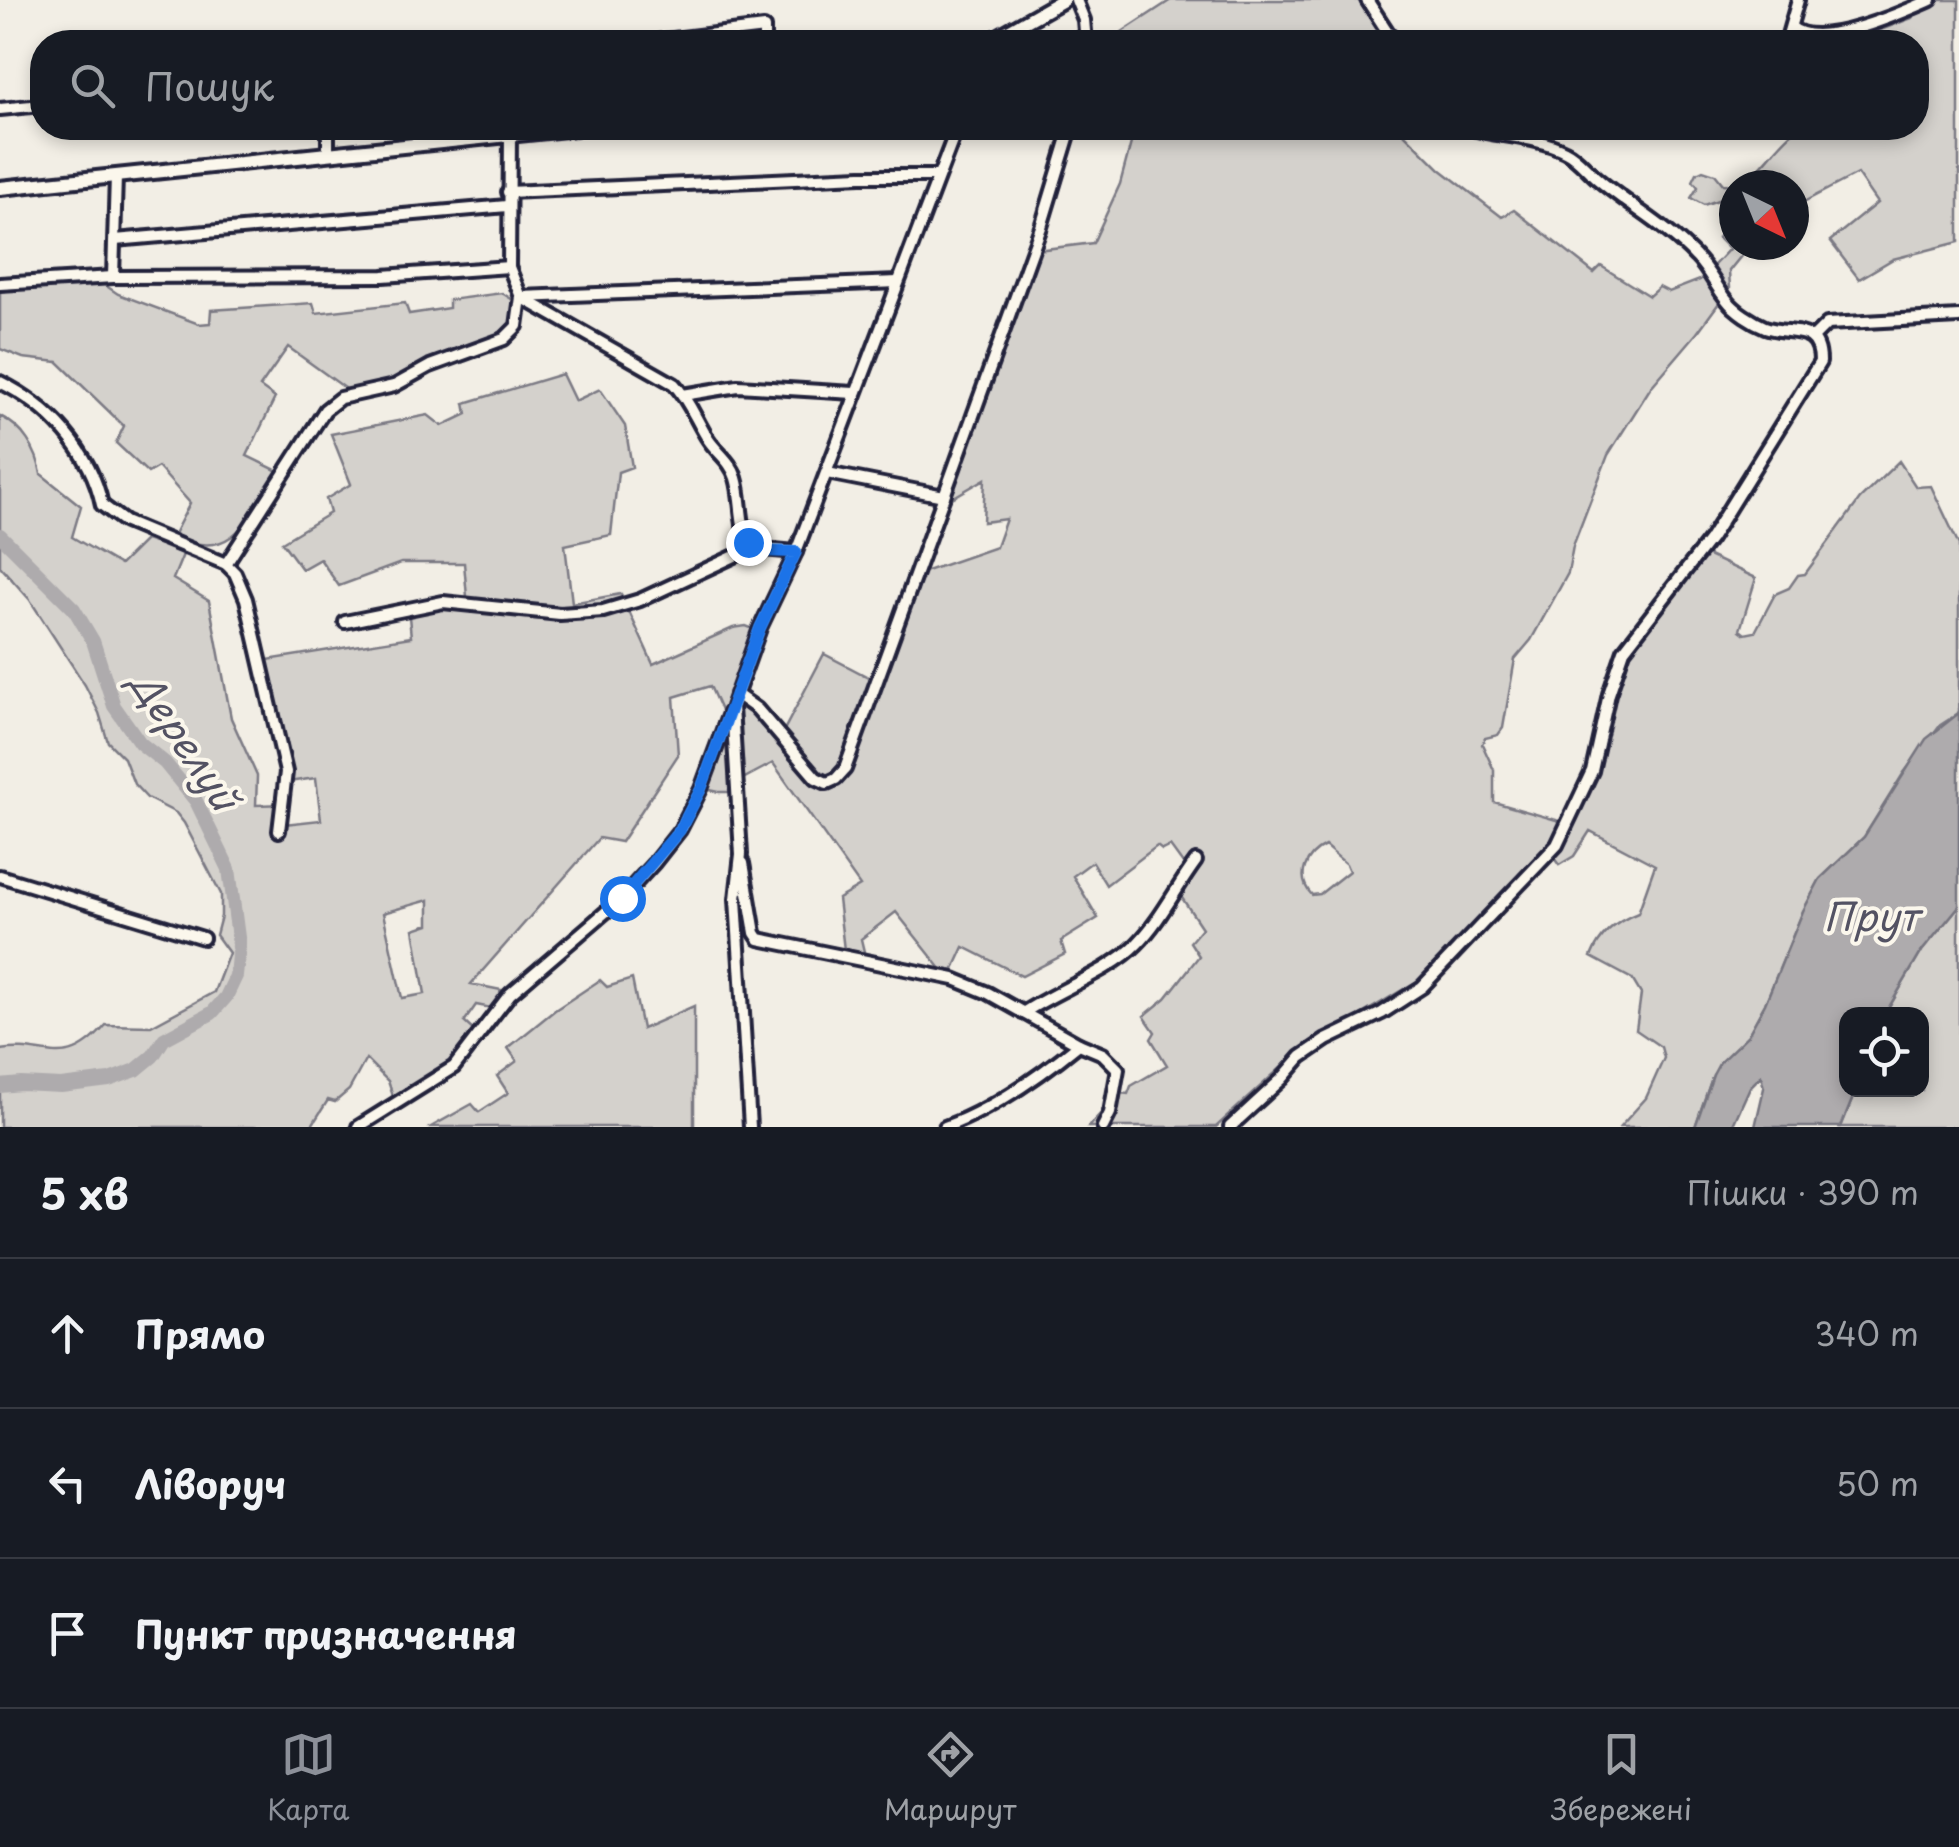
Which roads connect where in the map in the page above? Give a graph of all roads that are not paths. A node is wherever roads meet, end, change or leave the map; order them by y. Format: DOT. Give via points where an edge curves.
graph roads {
  1 [pos="1063,0"];
  2 [pos="1076,0"];
  3 [pos="1367,0"];
  4 [pos="1798,0"];
  5 [pos="1931,0"];
  6 [pos="1791,28"];
  7 [pos="1010,30"];
  8 [pos="1085,30"];
  9 [pos="1386,30"];
  10 [pos="1794,30"];
  11 [pos="1846,30"];
  12 [pos="30,106"];
  13 [pos="0,109"];
  14 [pos="328,140"];
  15 [pos="462,140"];
  16 [pos="510,140"];
  17 [pos="952,140"];
  18 [pos="1067,140"];
  19 [pos="1538,140"];
  20 [pos="328,154"];
  21 [pos="116,176"];
  22 [pos="936,176"];
  23 [pos="0,188"];
  24 [pos="508,192"];
  25 [pos="507,206"];
  26 [pos="115,240"];
  27 [pos="509,268"];
  28 [pos="114,277"];
  29 [pos="898,282"];
  30 [pos="0,284"];
  31 [pos="522,297"];
  32 [pos="1959,317"];
  33 [pos="1813,338"];
  34 [pos="0,382"];
  35 [pos="854,392"];
  36 [pos="683,395"];
  37 [pos="827,473"];
  38 [pos="944,496"];
  39 [pos="752,548"];
  40 [pos="796,552"];
  41 [pos="226,564"];
  42 [pos="345,622"];
  43 [pos="736,694"];
  44 [pos="732,707"];
  45 [pos="279,830"];
  46 [pos="741,854"];
  47 [pos="1196,861"];
  48 [pos="0,876"];
  49 [pos="203,938"];
  50 [pos="1023,1012"];
  51 [pos="1080,1044"];
  52 [pos="358,1127"];
  53 [pos="750,1127"];
  54 [pos="945,1127"];
  55 [pos="1104,1127"];
  56 [pos="1230,1127"];
  1 -- 7 [label="main road"];
  2 -- 8 [label="street"];
  3 -- 9 [label="street"];
  4 -- 6 [label="street"];
  5 -- 11 [label="street"];
  6 -- 10 [label="street"];
  12 -- 13 [label="street"];
  14 -- 20 [label="street"];
  15 -- 20 [label="main road"];
  16 -- 24 [label="street"];
  17 -- 22 [label="street"];
  18 -- 38 [label="street"];
  19 -- 33 [label="street" via="1569,152 1686,246 1745,316"];
  20 -- 21 [label="main road"];
  21 -- 23 [label="main road"];
  21 -- 26 [label="street"];
  22 -- 24 [label="street"];
  22 -- 29 [label="street"];
  24 -- 25 [label="street"];
  25 -- 26 [label="street"];
  25 -- 27 [label="street"];
  26 -- 28 [label="street"];
  27 -- 28 [label="street" via="382,276"];
  27 -- 31 [label="street"];
  28 -- 30 [label="street"];
  29 -- 31 [label="street"];
  29 -- 35 [label="street"];
  31 -- 36 [label="street" via="664,377"];
  31 -- 41 [label="street" via="516,326 504,340 394,386 340,398 325,410"];
  32 -- 33 [label="street" via="1827,324"];
  33 -- 56 [label="street" via="1820,362 1805,391 1710,539 1624,650 1592,771 1557,844 1422,986 1301,1057"];
  34 -- 41 [label="street" via="30,396 61,426 97,480 102,506"];
  35 -- 36 [label="street" via="738,386"];
  35 -- 37 [label="street"];
  36 -- 39 [label="street" via="730,464"];
  37 -- 38 [label="street"];
  37 -- 40 [label="street"];
  38 -- 43 [label="street" via="836,779 816,778"];
  39 -- 40 [label="street"];
  39 -- 42 [label="street" via="602,611 560,614 443,602"];
  40 -- 43 [label="street"];
  41 -- 45 [label="street" via="246,599 286,772"];
  43 -- 44 [label="street"];
  44 -- 46 [label="street"];
  44 -- 52 [label="street" via="701,789 654,863 510,994 454,1068"];
  46 -- 50 [label="street" via="759,939 954,980"];
  46 -- 53 [label="street" via="736,899"];
  47 -- 50 [label="street" via="1129,951"];
  48 -- 49 [label="street"];
  50 -- 51 [label="street"];
  51 -- 54 [label="street"];
  51 -- 55 [label="street" via="1118,1069"];
}
